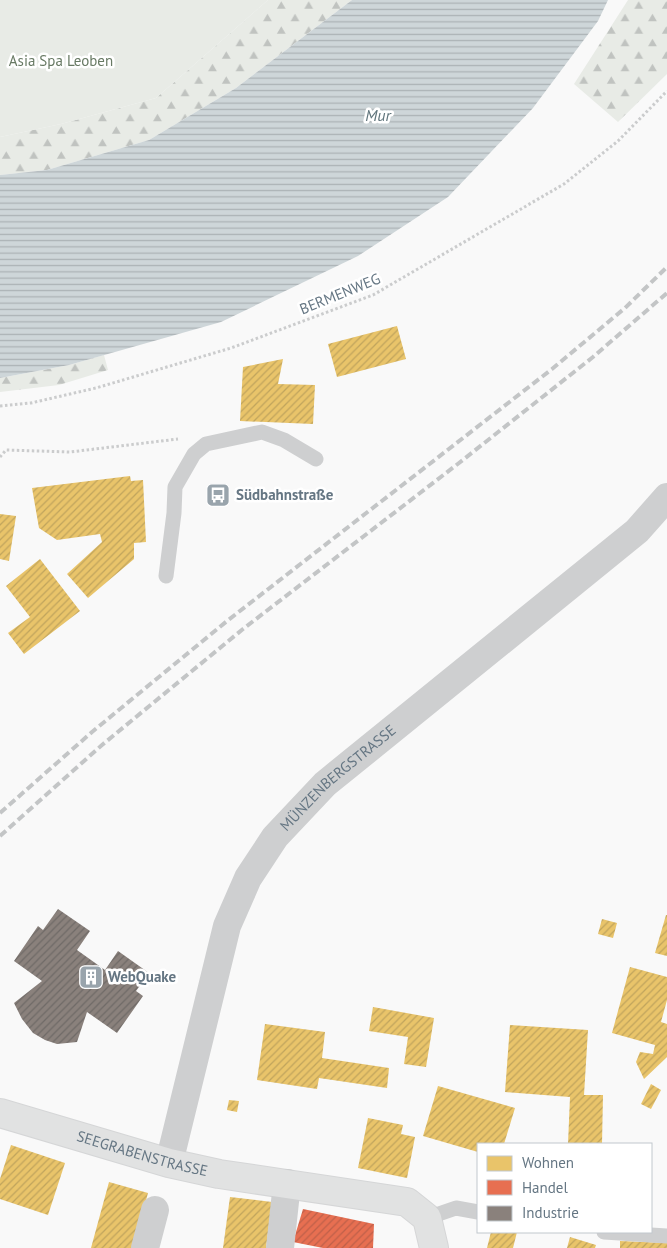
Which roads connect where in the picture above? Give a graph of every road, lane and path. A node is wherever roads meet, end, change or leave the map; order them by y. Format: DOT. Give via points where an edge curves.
graph roads {
  1 [pos="667,91"];
  2 [pos="0,406"];
  3 [pos="206,444"];
  4 [pos="0,458"];
  5 [pos="316,459"];
  6 [pos="667,497"];
  7 [pos="166,576"];
  8 [pos="0,1114"];
  9 [pos="169,1163"];
  10 [pos="287,1183"];
  11 [pos="156,1210"];
  12 [pos="477,1212"];
  13 [pos="427,1218"];
  14 [pos="620,1233"];
  15 [pos="667,1236"];
  16 [pos="145,1248"];
  17 [pos="280,1248"];
  18 [pos="434,1248"];
  1 -- 2 [label="path, BERMENWEG" via="618,141 564,184 372,296 231,348 96,388 31,403"];
  3 -- 4 [label="path" via="175,439 70,452 6,450"];
  3 -- 5 [label="lane" via="262,432 284,440"];
  3 -- 7 [label="lane" via="194,454 175,487"];
  6 -- 9 [label="street, MÜNZENBERGSTRASSE" via="636,531 325,784 275,837 248,878 227,926"];
  8 -- 9 [label="main road, SEEGRABENSTRASSE"];
  9 -- 10 [label="main road, SEEGRABENSTRASSE" via="218,1174"];
  10 -- 13 [label="main road, SEEGRABENSTRASSE" via="407,1202"];
  10 -- 17 [label="street"];
  11 -- 16 [label="street"];
  12 -- 13 [label="lane" via="456,1208"];
  13 -- 18 [label="main road"];
  14 -- 15 [label="lane"];
}
